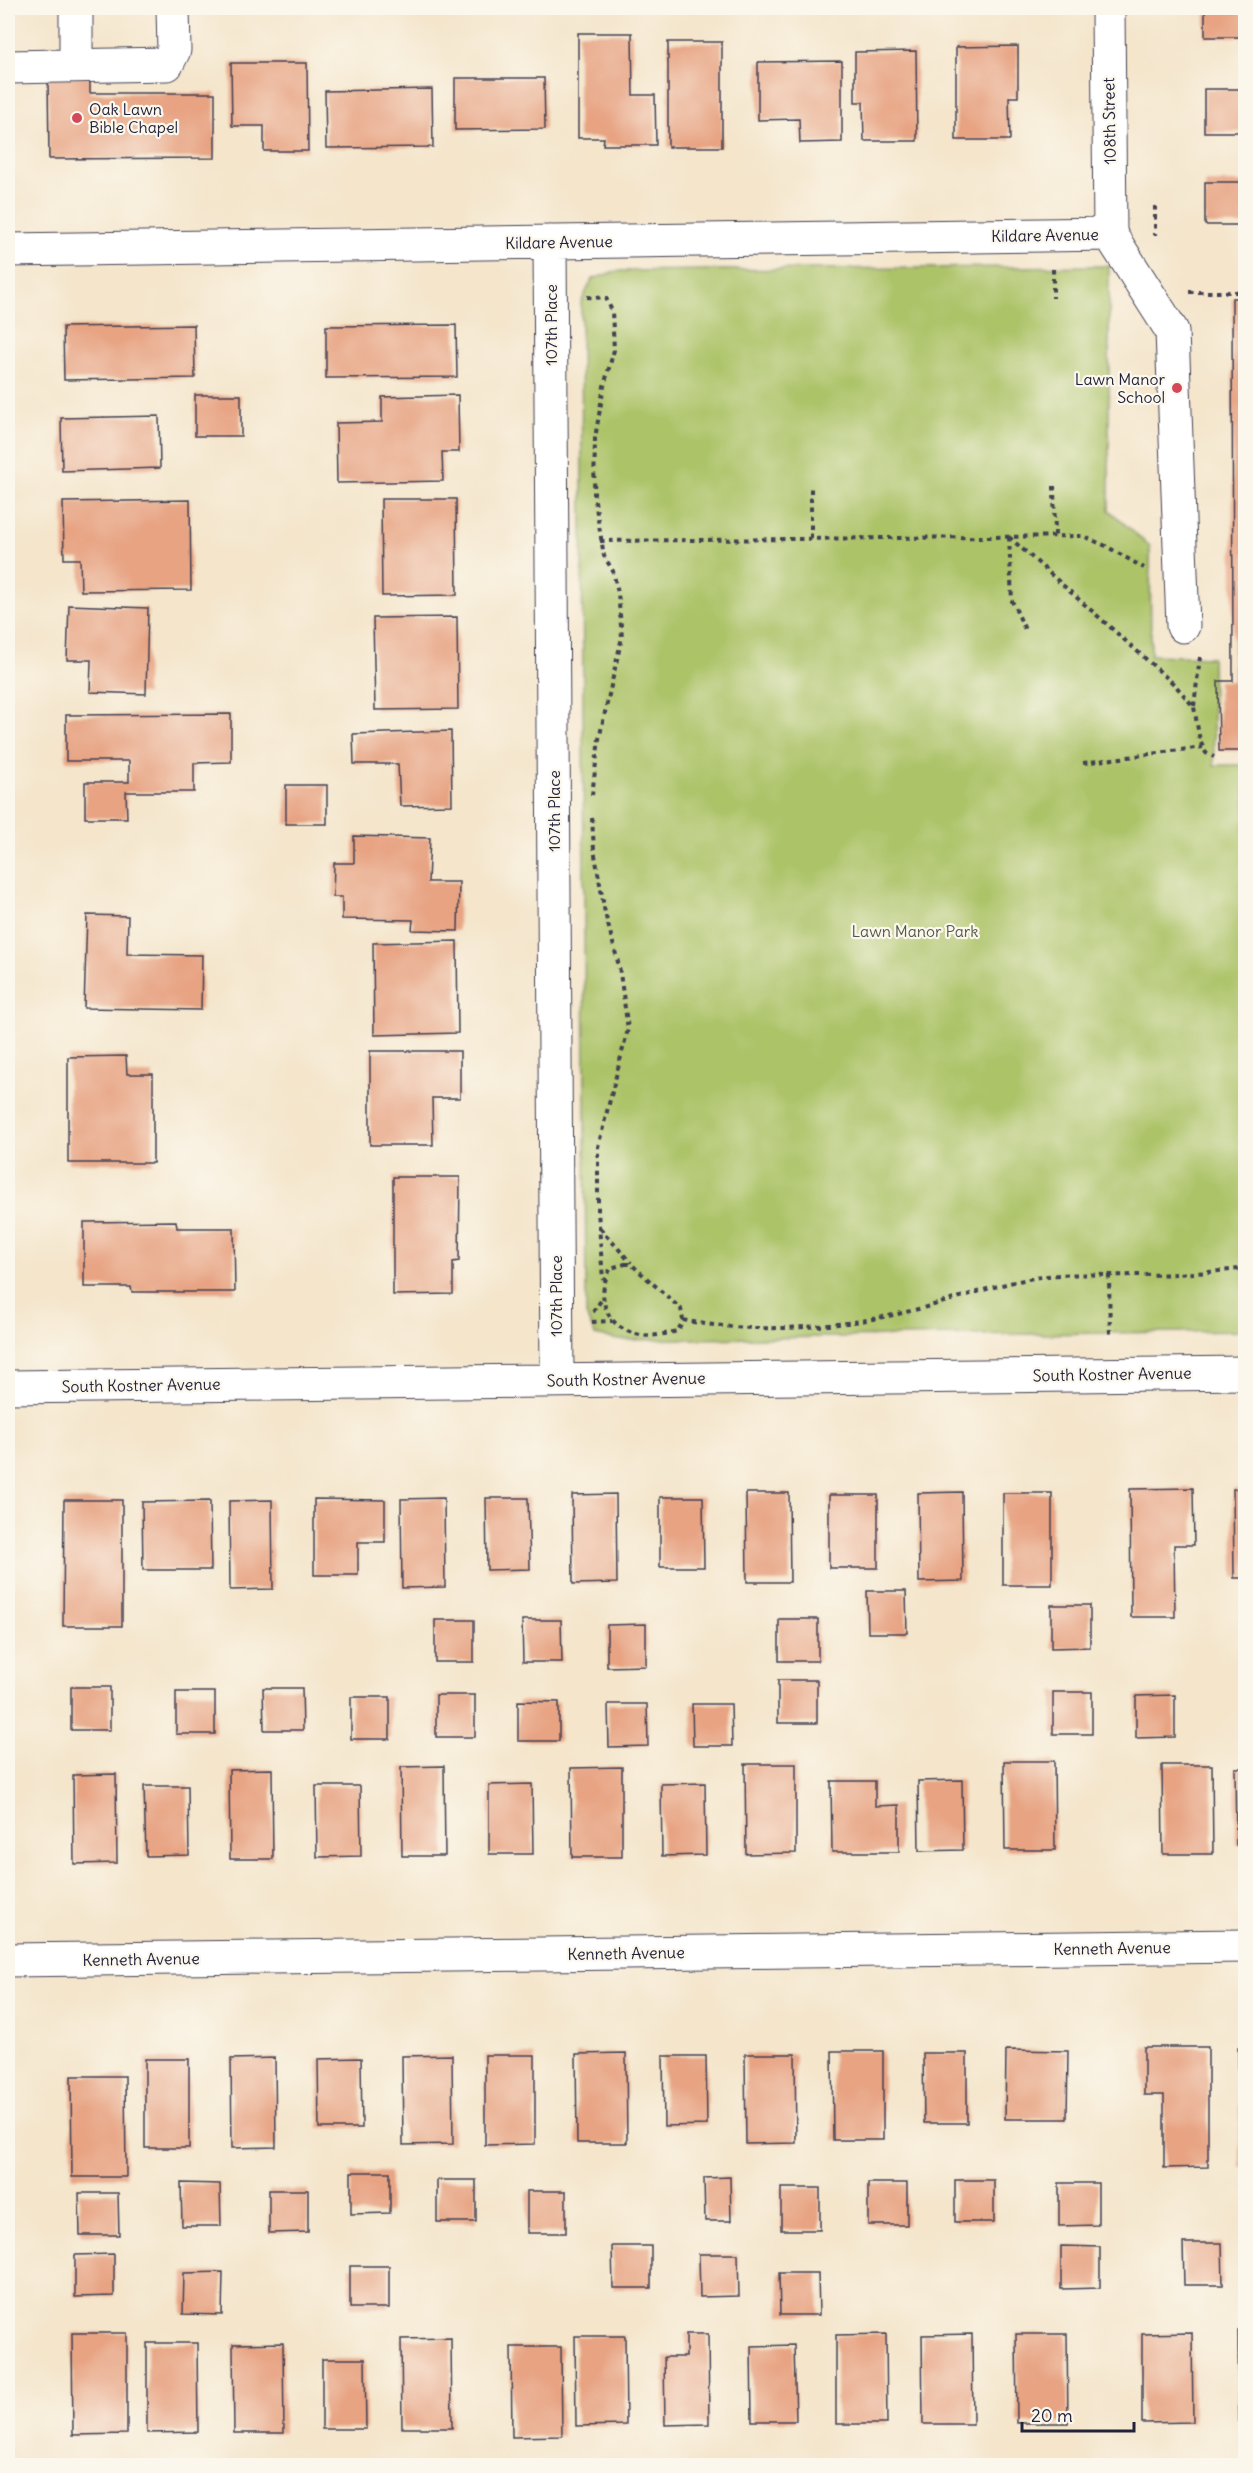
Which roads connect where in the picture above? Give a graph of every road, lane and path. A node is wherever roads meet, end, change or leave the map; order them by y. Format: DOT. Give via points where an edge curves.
graph roads {
  1 [pos="76,8"];
  2 [pos="173,8"];
  3 [pos="1108,8"];
  4 [pos="76,65"];
  5 [pos="8,67"];
  6 [pos="1155,206"];
  7 [pos="1110,234"];
  8 [pos="1155,237"];
  9 [pos="550,242"];
  10 [pos="8,250"];
  11 [pos="1053,265"];
  12 [pos="1183,292"];
  13 [pos="1245,292"];
  14 [pos="586,297"];
  15 [pos="1053,298"];
  16 [pos="1054,486"];
  17 [pos="811,488"];
  18 [pos="1055,536"];
  19 [pos="1009,537"];
  20 [pos="811,538"];
  21 [pos="600,541"];
  22 [pos="1150,572"];
  23 [pos="1183,626"];
  24 [pos="1026,632"];
  25 [pos="1200,657"];
  26 [pos="1194,706"];
  27 [pos="1203,747"];
  28 [pos="1214,757"];
  29 [pos="1083,764"];
  30 [pos="591,800"];
  31 [pos="592,810"];
  32 [pos="599,1226"];
  33 [pos="631,1264"];
  34 [pos="1245,1268"];
  35 [pos="1109,1275"];
  36 [pos="603,1280"];
  37 [pos="683,1320"];
  38 [pos="581,1322"];
  39 [pos="612,1322"];
  40 [pos="1110,1346"];
  41 [pos="1245,1373"];
  42 [pos="557,1379"];
  43 [pos="8,1387"];
  44 [pos="1245,1946"];
  45 [pos="8,1960"];
  1 -- 4 [label="street"];
  2 -- 4 [label="street" via="174,50 167,64"];
  3 -- 7 [label="street, 108th Street"];
  4 -- 5 [label="street"];
  6 -- 8 [label="path"];
  7 -- 9 [label="street, Kildare Avenue"];
  7 -- 23 [label="street" via="1172,331"];
  9 -- 10 [label="street, Kildare Avenue"];
  9 -- 42 [label="street, 107th Place"];
  11 -- 15 [label="path"];
  12 -- 13 [label="path"];
  14 -- 21 [label="path" via="606,298 612,311 614,350 595,438 594,495"];
  16 -- 18 [label="path"];
  17 -- 20 [label="path"];
  18 -- 19 [label="path"];
  18 -- 22 [label="path" via="1083,536"];
  19 -- 20 [label="path"];
  19 -- 24 [label="path" via="1012,601"];
  19 -- 26 [label="path"];
  20 -- 21 [label="path"];
  21 -- 30 [label="path" via="613,571 622,637 599,738"];
  25 -- 26 [label="path"];
  26 -- 27 [label="path"];
  27 -- 28 [label="path"];
  27 -- 29 [label="path"];
  31 -- 32 [label="path" via="594,849 628,1029 598,1147"];
  32 -- 33 [label="path"];
  32 -- 36 [label="path"];
  33 -- 36 [label="path" via="611,1268"];
  33 -- 37 [label="path" via="681,1310"];
  34 -- 35 [label="path"];
  35 -- 37 [label="path" via="1043,1276 858,1322 770,1327"];
  35 -- 40 [label="path"];
  36 -- 39 [label="path" via="602,1299"];
  37 -- 39 [label="path" via="678,1331 658,1335 635,1334"];
  38 -- 39 [label="path"];
  41 -- 42 [label="street, South Kostner Avenue"];
  42 -- 43 [label="street, South Kostner Avenue"];
  44 -- 45 [label="street, Kenneth Avenue"];
}
